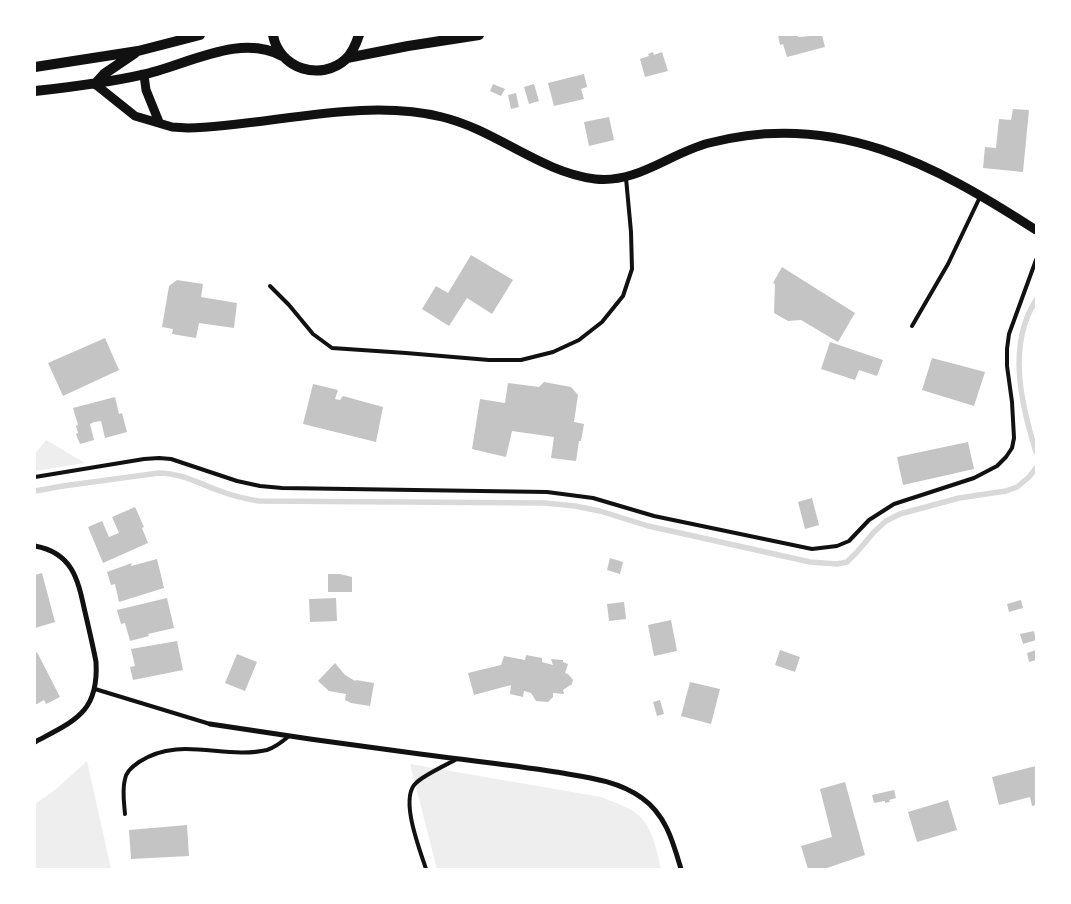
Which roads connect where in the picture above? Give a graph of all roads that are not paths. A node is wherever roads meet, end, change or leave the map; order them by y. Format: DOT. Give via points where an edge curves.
graph roads {
  1 [pos="200,35"];
  2 [pos="273,35"];
  3 [pos="359,35"];
  4 [pos="479,35"];
  5 [pos="138,51"];
  6 [pos="282,56"];
  7 [pos="347,58"];
  8 [pos="35,68"];
  9 [pos="144,75"];
  10 [pos="95,84"];
  11 [pos="35,91"];
  12 [pos="159,122"];
  13 [pos="626,178"];
  14 [pos="981,195"];
  15 [pos="1036,230"];
  16 [pos="1036,260"];
  17 [pos="270,286"];
  18 [pos="912,326"];
  19 [pos="35,477"];
  20 [pos="35,546"];
  21 [pos="95,689"];
  22 [pos="210,724"];
  23 [pos="289,736"];
  24 [pos="35,742"];
  25 [pos="457,759"];
  26 [pos="125,814"];
  27 [pos="426,869"];
  28 [pos="681,869"];
  1 -- 5 [label="main road"];
  2 -- 6 [label="main road"];
  3 -- 7 [label="main road"];
  4 -- 7 [label="main road"];
  5 -- 8 [label="main road"];
  5 -- 10 [label="main road"];
  6 -- 7 [label="main road" via="293,65 321,71 335,67"];
  6 -- 9 [label="main road" via="271,50 240,49 214,53"];
  9 -- 10 [label="main road"];
  9 -- 12 [label="street" via="146,90"];
  10 -- 11 [label="main road"];
  10 -- 12 [label="street" via="134,116"];
  12 -- 13 [label="street" via="172,127 202,128 356,111 404,111 458,121 579,176 611,180"];
  13 -- 14 [label="street" via="705,144 750,135 793,134 848,140 876,147 923,165"];
  13 -- 17 [label="lane" via="632,268 623,296 602,322 579,340 553,352 521,360 489,360 332,348 313,334"];
  14 -- 15 [label="street"];
  14 -- 18 [label="lane" via="948,264"];
  16 -- 19 [label="lane" via="1015,316 1007,349 1014,438 1009,453 984,473 894,504 869,520 849,541 837,546 812,548 654,516 572,494 282,488 237,481 165,458"];
  20 -- 21 [label="street" via="50,550 63,559 79,584 96,662"];
  21 -- 22 [label="lane"];
  21 -- 24 [label="street" via="90,704 80,716"];
  22 -- 23 [label="street"];
  23 -- 25 [label="street"];
  23 -- 26 [label="lane" via="265,750 234,752 178,748 146,757 125,777"];
  25 -- 27 [label="lane" via="416,782 410,790 409,801"];
  25 -- 28 [label="street" via="599,779 622,786 656,808 673,841"];
}
